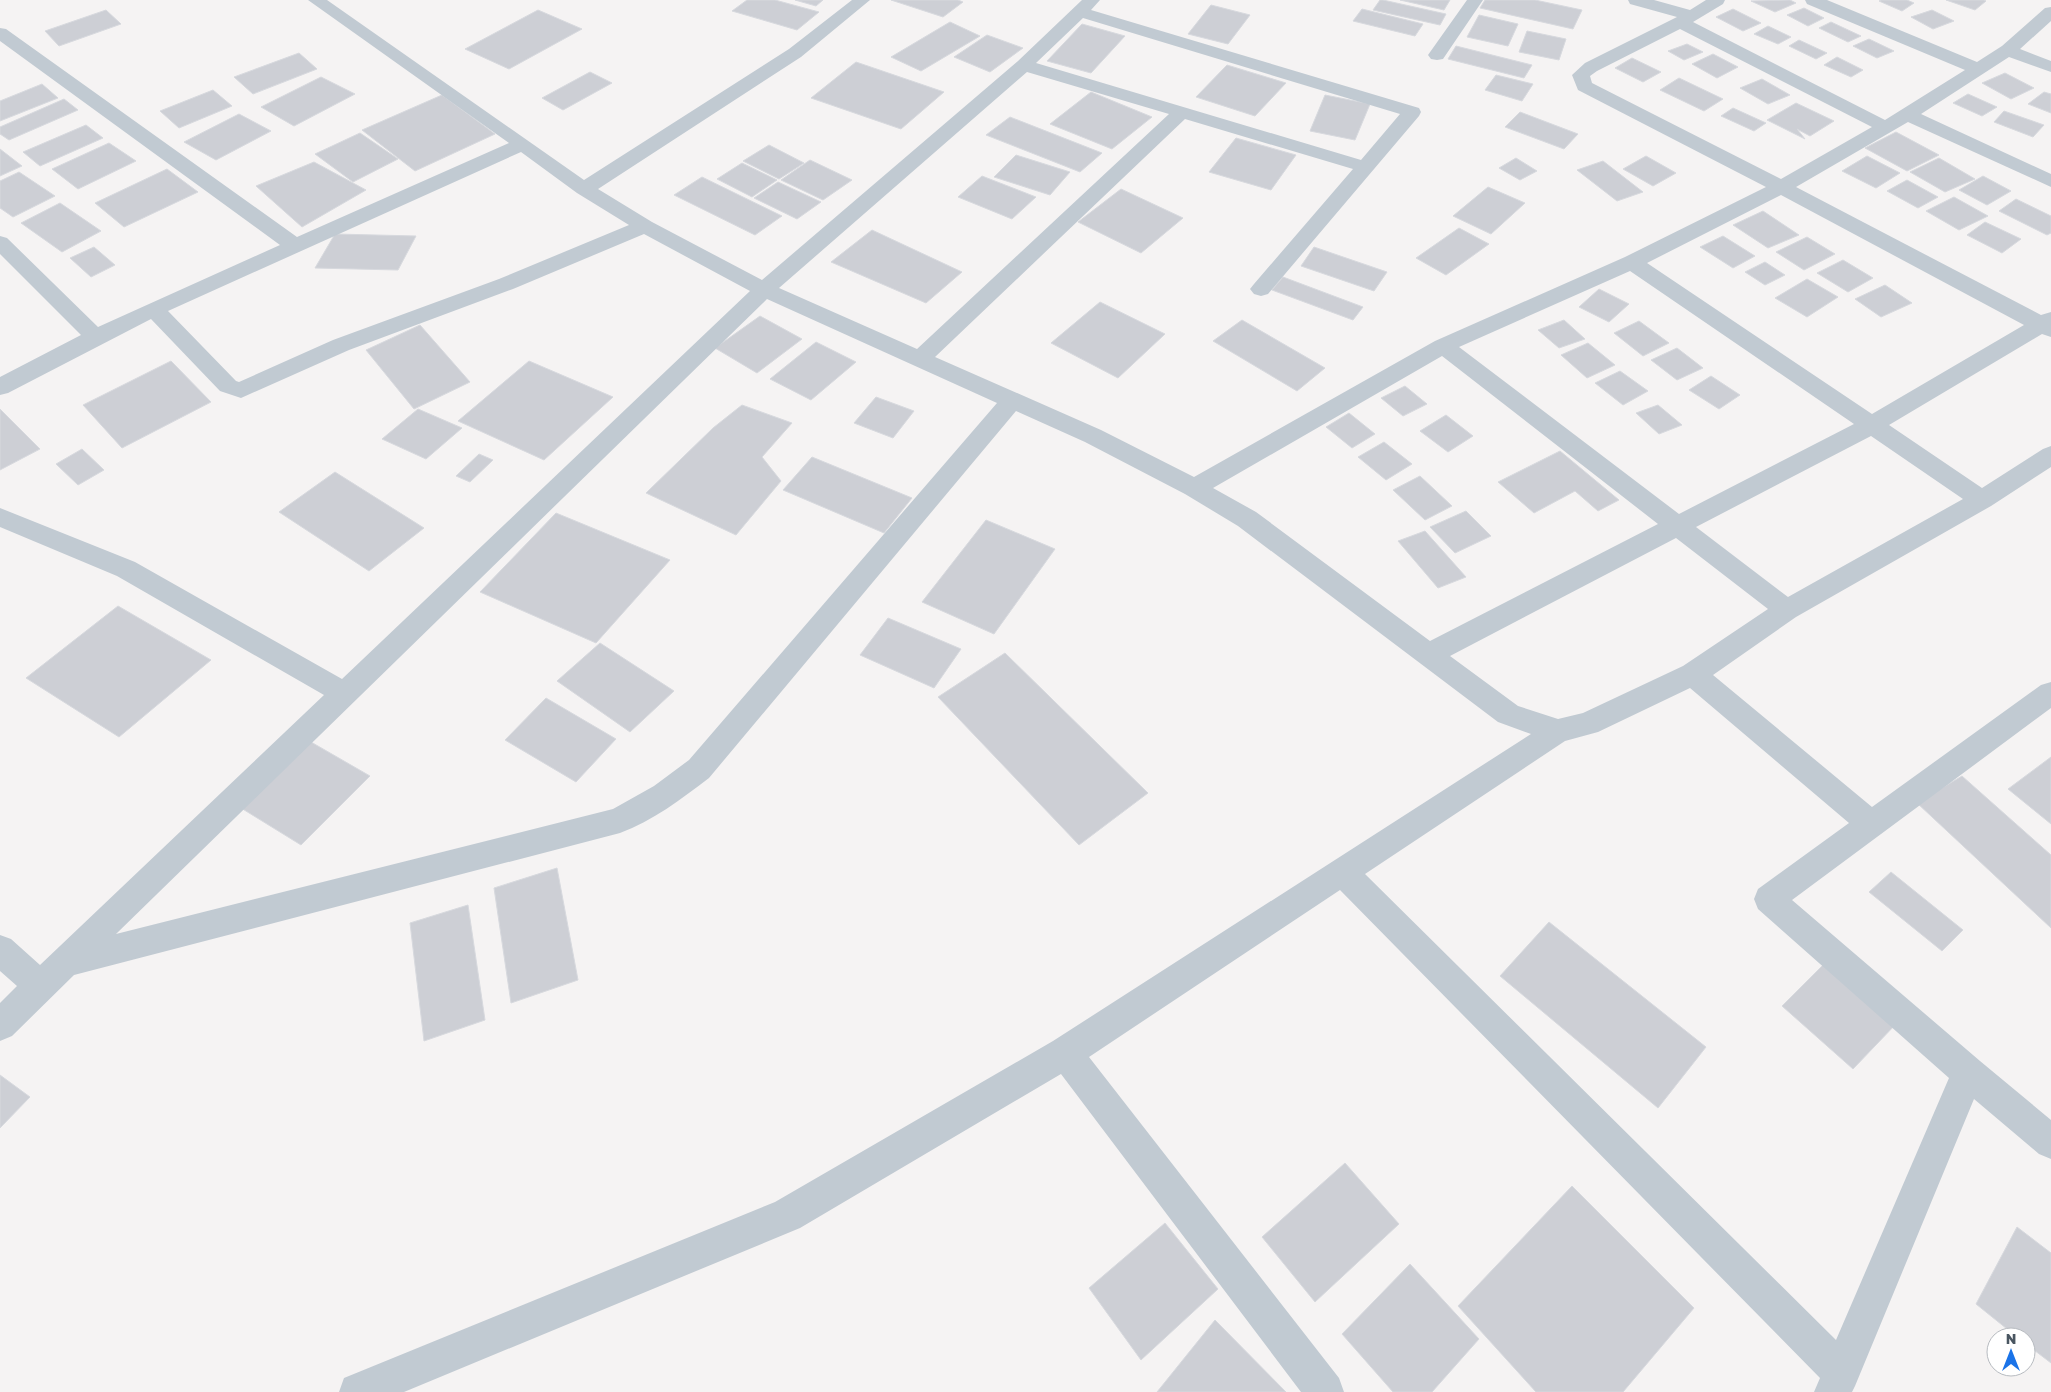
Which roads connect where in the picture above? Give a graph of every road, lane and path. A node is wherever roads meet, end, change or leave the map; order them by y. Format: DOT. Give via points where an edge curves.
graph roads {
  1 [pos="316,0"];
  2 [pos="862,0"];
  3 [pos="1475,0"];
  4 [pos="1636,0"];
  5 [pos="1717,0"];
  6 [pos="1813,0"];
  7 [pos="1086,6"];
  8 [pos="2051,12"];
  9 [pos="1685,19"];
  10 [pos="0,33"];
  11 [pos="2008,50"];
  12 [pos="1437,55"];
  13 [pos="1024,65"];
  14 [pos="2051,68"];
  15 [pos="1978,70"];
  16 [pos="1181,113"];
  17 [pos="1907,115"];
  18 [pos="1885,126"];
  19 [pos="523,144"];
  20 [pos="1365,167"];
  21 [pos="2051,181"];
  22 [pos="1781,187"];
  23 [pos="584,189"];
  24 [pos="645,226"];
  25 [pos="0,242"];
  26 [pos="294,245"];
  27 [pos="1632,262"];
  28 [pos="1261,289"];
  29 [pos="764,290"];
  30 [pos="154,309"];
  31 [pos="2048,325"];
  32 [pos="95,337"];
  33 [pos="1443,346"];
  34 [pos="920,359"];
  35 [pos="0,386"];
  36 [pos="1012,400"];
  37 [pos="1872,426"];
  38 [pos="2051,456"];
  39 [pos="1194,488"];
  40 [pos="1982,500"];
  41 [pos="0,518"];
  42 [pos="1679,526"];
  43 [pos="1787,610"];
  44 [pos="1428,655"];
  45 [pos="1693,674"];
  46 [pos="2051,693"];
  47 [pos="344,694"];
  48 [pos="1558,731"];
  49 [pos="1871,824"];
  50 [pos="1342,872"];
  51 [pos="0,950"];
  52 [pos="67,962"];
  53 [pos="41,987"];
  54 [pos="0,1025"];
  55 [pos="1066,1053"];
  56 [pos="1968,1073"];
  57 [pos="2051,1142"];
  58 [pos="1837,1383"];
  59 [pos="358,1392"];
  60 [pos="1325,1392"];
  1 -- 19 [label="street"];
  2 -- 23 [label="street" via="795,53"];
  3 -- 12 [label="street"];
  4 -- 9 [label="street"];
  5 -- 9 [label="street"];
  6 -- 15 [label="street"];
  7 -- 13 [label="street"];
  7 -- 20 [label="street" via="1412,112"];
  8 -- 11 [label="street"];
  9 -- 18 [label="street"];
  9 -- 22 [label="street" via="1591,67 1581,75 1584,86"];
  10 -- 26 [label="street"];
  11 -- 14 [label="street"];
  11 -- 15 [label="street"];
  13 -- 16 [label="street"];
  13 -- 29 [label="street"];
  15 -- 17 [label="street"];
  16 -- 20 [label="street"];
  16 -- 34 [label="street"];
  17 -- 18 [label="street"];
  17 -- 21 [label="street"];
  18 -- 22 [label="street"];
  19 -- 23 [label="street"];
  19 -- 26 [label="street"];
  20 -- 28 [label="street"];
  22 -- 27 [label="street"];
  22 -- 31 [label="street"];
  23 -- 24 [label="street"];
  24 -- 29 [label="street"];
  24 -- 30 [label="street" via="506,284 341,345 241,390 228,386"];
  25 -- 32 [label="street"];
  26 -- 30 [label="street"];
  27 -- 33 [label="street"];
  27 -- 37 [label="street"];
  29 -- 34 [label="street"];
  29 -- 47 [label="street"];
  30 -- 32 [label="street"];
  31 -- 37 [label="street"];
  32 -- 35 [label="street"];
  33 -- 39 [label="street"];
  33 -- 42 [label="street"];
  34 -- 36 [label="street"];
  36 -- 39 [label="street" via="1093,436"];
  36 -- 52 [label="street" via="699,769 664,795 620,820"];
  37 -- 40 [label="street"];
  37 -- 42 [label="street"];
  38 -- 40 [label="street"];
  39 -- 44 [label="street" via="1247,518"];
  40 -- 43 [label="street"];
  41 -- 47 [label="street" via="126,569"];
  42 -- 43 [label="street"];
  42 -- 44 [label="street"];
  43 -- 45 [label="street"];
  44 -- 48 [label="street" via="1508,714"];
  45 -- 48 [label="street" via="1588,724"];
  45 -- 49 [label="street"];
  46 -- 49 [label="street"];
  47 -- 52 [label="street"];
  48 -- 50 [label="street"];
  49 -- 56 [label="street" via="1769,899"];
  50 -- 55 [label="street"];
  50 -- 58 [label="street"];
  51 -- 53 [label="street"];
  52 -- 53 [label="street"];
  53 -- 54 [label="street"];
  55 -- 59 [label="street" via="787,1214"];
  55 -- 60 [label="street"];
  56 -- 57 [label="street"];
  56 -- 58 [label="street"];
}
